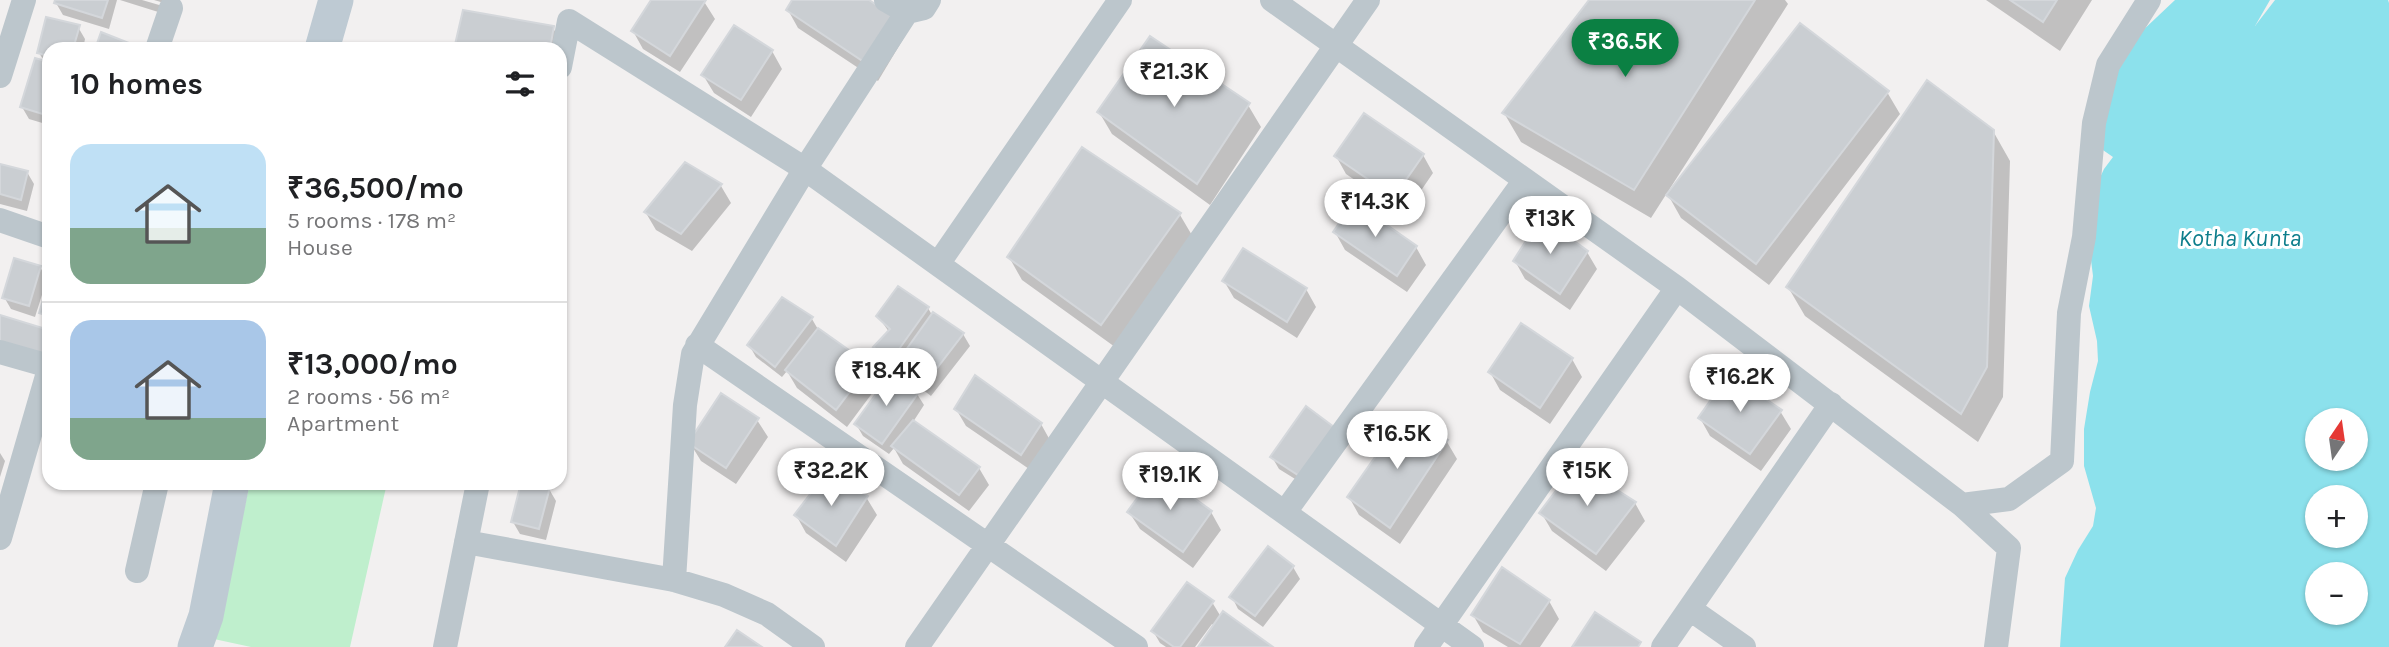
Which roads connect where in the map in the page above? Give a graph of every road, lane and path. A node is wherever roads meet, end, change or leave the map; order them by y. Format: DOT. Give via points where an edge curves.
graph roads {
  1 [pos="336,0"];
  2 [pos="929,0"];
  3 [pos="1120,0"];
  4 [pos="1272,0"];
  5 [pos="1368,0"];
  6 [pos="2149,0"];
  7 [pos="15,5"];
  8 [pos="897,6"];
  9 [pos="171,8"];
  10 [pos="159,42"];
  11 [pos="324,42"];
  12 [pos="565,42"];
  13 [pos="1335,45"];
  14 [pos="0,76"];
  15 [pos="805,169"];
  16 [pos="1525,180"];
  17 [pos="0,220"];
  18 [pos="42,235"];
  19 [pos="938,264"];
  20 [pos="1677,288"];
  21 [pos="697,345"];
  22 [pos="0,352"];
  23 [pos="42,365"];
  24 [pos="1102,380"];
  25 [pos="42,391"];
  26 [pos="1831,404"];
  27 [pos="155,490"];
  28 [pos="209,490"];
  29 [pos="231,490"];
  30 [pos="477,490"];
  31 [pos="1962,505"];
  32 [pos="1285,512"];
  33 [pos="0,537"];
  34 [pos="466,542"];
  35 [pos="988,545"];
  36 [pos="136,571"];
  37 [pos="674,580"];
  38 [pos="1690,609"];
  39 [pos="1442,625"];
  40 [pos="188,647"];
  41 [pos="195,647"];
  42 [pos="445,647"];
  43 [pos="813,647"];
  44 [pos="917,647"];
  45 [pos="1136,647"];
  46 [pos="1426,647"];
  47 [pos="1472,647"];
  48 [pos="1662,647"];
  49 [pos="1744,647"];
  50 [pos="1996,647"];
  1 -- 11 [label="street"];
  2 -- 8 [label="street" via="923,8"];
  3 -- 19 [label="street"];
  4 -- 13 [label="street"];
  5 -- 13 [label="street"];
  6 -- 31 [label="street" via="2108,65 2094,123 2084,237 2069,313 2062,461 2009,499"];
  7 -- 14 [label="street"];
  8 -- 15 [label="street"];
  9 -- 10 [label="street"];
  12 -- 15 [label="street" via="569,21"];
  13 -- 16 [label="street"];
  13 -- 24 [label="street"];
  15 -- 19 [label="street"];
  15 -- 21 [label="street"];
  16 -- 20 [label="street"];
  16 -- 32 [label="street"];
  17 -- 18 [label="street"];
  19 -- 24 [label="street"];
  20 -- 26 [label="street"];
  20 -- 39 [label="street"];
  21 -- 35 [label="street"];
  21 -- 37 [label="street" via="685,405"];
  22 -- 23 [label="street"];
  24 -- 32 [label="street"];
  24 -- 35 [label="street"];
  25 -- 33 [label="street"];
  26 -- 31 [label="street"];
  26 -- 38 [label="street"];
  27 -- 36 [label="street"];
  28 -- 40 [label="street" via="183,614"];
  29 -- 41 [label="street" via="206,617"];
  30 -- 34 [label="street"];
  31 -- 50 [label="street" via="2009,548"];
  32 -- 39 [label="street"];
  34 -- 37 [label="street"];
  34 -- 42 [label="street"];
  35 -- 44 [label="street"];
  35 -- 45 [label="street"];
  37 -- 43 [label="street" via="724,594 766,614"];
  38 -- 48 [label="street"];
  38 -- 49 [label="street"];
  39 -- 46 [label="street"];
  39 -- 47 [label="street"];
}
